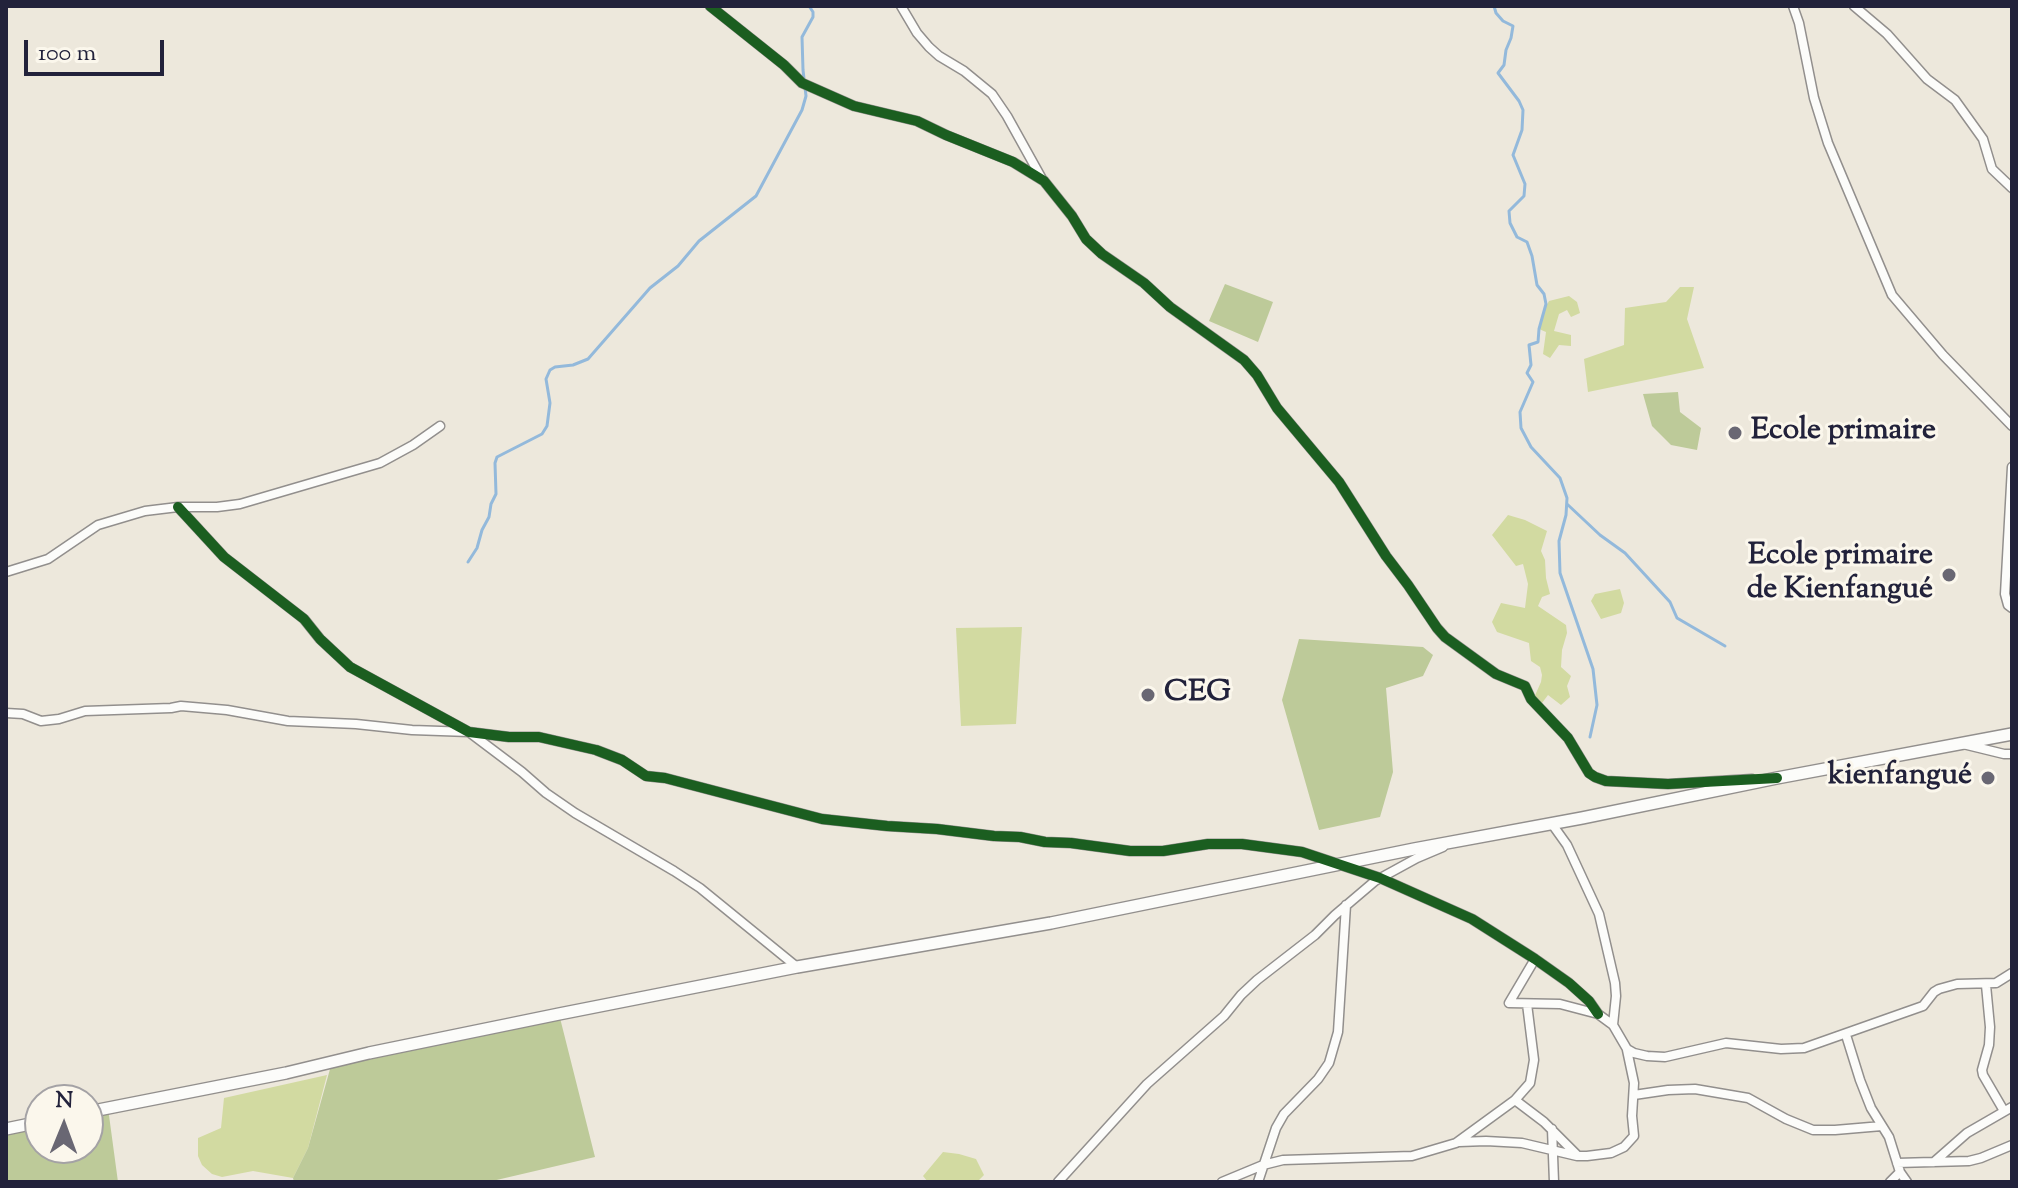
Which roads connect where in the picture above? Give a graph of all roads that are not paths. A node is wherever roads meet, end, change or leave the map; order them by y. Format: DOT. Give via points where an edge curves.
graph roads {
  1 [pos="710,6"];
  2 [pos="901,6"];
  3 [pos="1793,6"];
  4 [pos="1854,6"];
  5 [pos="1044,181"];
  6 [pos="2012,188"];
  7 [pos="440,426"];
  8 [pos="2012,426"];
  9 [pos="2012,467"];
  10 [pos="178,507"];
  11 [pos="6,572"];
  12 [pos="2012,608"];
  13 [pos="6,713"];
  14 [pos="469,732"];
  15 [pos="2012,734"];
  16 [pos="1962,744"];
  17 [pos="2012,754"];
  18 [pos="1777,778"];
  19 [pos="1552,824"];
  20 [pos="1454,842"];
  21 [pos="1340,864"];
  22 [pos="1380,878"];
  23 [pos="1346,905"];
  24 [pos="1535,959"];
  25 [pos="797,967"];
  26 [pos="2012,973"];
  27 [pos="1986,985"];
  28 [pos="1527,1004"];
  29 [pos="1598,1014"];
  30 [pos="1613,1025"];
  31 [pos="1846,1035"];
  32 [pos="1627,1049"];
  33 [pos="1634,1095"];
  34 [pos="1515,1100"];
  35 [pos="104,1109"];
  36 [pos="2008,1109"];
  37 [pos="1882,1126"];
  38 [pos="1552,1129"];
  39 [pos="1456,1143"];
  40 [pos="2012,1145"];
  41 [pos="1553,1149"];
  42 [pos="1573,1155"];
  43 [pos="1934,1162"];
  44 [pos="1263,1165"];
  45 [pos="1899,1167"];
  46 [pos="1554,1171"];
  47 [pos="1058,1182"];
  48 [pos="1222,1182"];
  49 [pos="1258,1182"];
  50 [pos="1554,1182"];
  51 [pos="1890,1182"];
  52 [pos="1907,1182"];
  1 -- 5 [label="street" via="802,83 854,106 917,121"];
  2 -- 5 [label="street" via="929,47 992,94"];
  3 -- 8 [label="street" via="1828,143 1892,295"];
  4 -- 6 [label="street" via="1955,100 1983,139 1992,169"];
  5 -- 18 [label="street" via="1102,254 1244,360 1339,482 1437,628 1496,674 1525,686 1589,773 1606,781 1668,784"];
  7 -- 10 [label="street" via="380,463 240,504"];
  9 -- 12 [label="street" via="2005,594"];
  10 -- 11 [label="street" via="98,525 48,559"];
  10 -- 14 [label="street" via="224,557 304,619 350,667"];
  13 -- 14 [label="street" via="41,721 85,711 181,706 288,721"];
  14 -- 21 [label="street" via="539,737 596,750 646,776 822,819 1130,851 1242,844 1302,852"];
  14 -- 25 [label="street" via="575,813 700,888"];
  15 -- 16 [label="main road"];
  16 -- 17 [label="street"];
  16 -- 18 [label="main road"];
  18 -- 19 [label="main road"];
  19 -- 20 [label="main road"];
  19 -- 30 [label="street" via="1599,914 1615,983"];
  20 -- 21 [label="main road"];
  20 -- 22 [label="street"];
  21 -- 22 [label="street"];
  21 -- 25 [label="main road" via="1051,923"];
  22 -- 23 [label="street"];
  22 -- 24 [label="street" via="1472,919"];
  23 -- 44 [label="street" via="1338,1032 1331,1057 1284,1114"];
  23 -- 47 [label="street" via="1147,1084"];
  24 -- 28 [label="street" via="1509,1003"];
  24 -- 29 [label="street"];
  25 -- 35 [label="main road"];
  26 -- 27 [label="street"];
  27 -- 31 [label="street" via="1939,989 1923,1006"];
  27 -- 36 [label="street" via="1990,1027 1982,1070"];
  28 -- 29 [label="street" via="1560,1004"];
  28 -- 34 [label="street" via="1534,1068 1530,1083"];
  29 -- 30 [label="street"];
  30 -- 32 [label="street"];
  31 -- 32 [label="street" via="1804,1048 1726,1043 1665,1057"];
  31 -- 37 [label="street"];
  32 -- 33 [label="street"];
  33 -- 37 [label="street" via="1695,1089 1748,1098 1813,1130"];
  33 -- 42 [label="street" via="1634,1136 1629,1144 1611,1153"];
  34 -- 38 [label="street"];
  34 -- 39 [label="street"];
  36 -- 43 [label="street" via="1967,1133"];
  37 -- 45 [label="street"];
  38 -- 41 [label="street"];
  38 -- 42 [label="street"];
  39 -- 41 [label="street" via="1504,1141"];
  39 -- 44 [label="street" via="1412,1156 1292,1159"];
  40 -- 43 [label="street" via="1969,1161"];
  41 -- 42 [label="street"];
  41 -- 46 [label="street"];
  42 -- 46 [label="street"];
  43 -- 45 [label="street"];
  44 -- 48 [label="street"];
  44 -- 49 [label="street"];
  45 -- 51 [label="street"];
  45 -- 52 [label="street"];
  46 -- 50 [label="street"];
}
